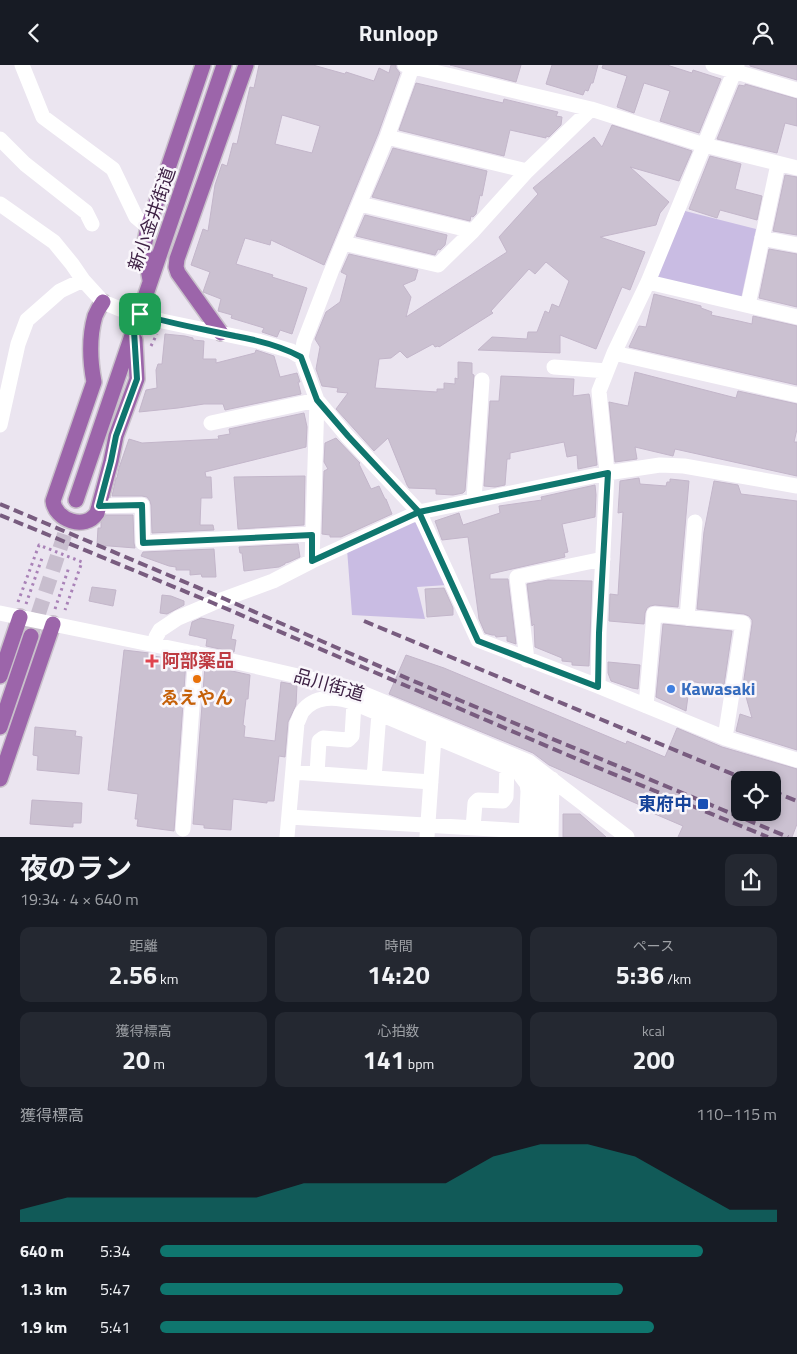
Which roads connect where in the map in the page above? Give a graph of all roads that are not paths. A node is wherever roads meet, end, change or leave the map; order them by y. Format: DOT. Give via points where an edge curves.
graph roads {
  1 [pos="22,65"];
  2 [pos="203,65"];
  3 [pos="224,65"];
  4 [pos="246,65"];
  5 [pos="410,65"];
  6 [pos="713,65"];
  7 [pos="736,68"];
  8 [pos="797,90"];
  9 [pos="590,109"];
  10 [pos="386,137"];
  11 [pos="0,139"];
  12 [pos="704,145"];
  13 [pos="778,163"];
  14 [pos="797,168"];
  15 [pos="527,171"];
  16 [pos="0,204"];
  17 [pos="360,205"];
  18 [pos="92,224"];
  19 [pos="148,227"];
  20 [pos="473,231"];
  21 [pos="762,238"];
  22 [pos="343,243"];
  23 [pos="797,245"];
  24 [pos="83,280"];
  25 [pos="150,282"];
  26 [pos="648,282"];
  27 [pos="103,302"];
  28 [pos="748,305"];
  29 [pos="140,314"];
  30 [pos="797,317"];
  31 [pos="134,331"];
  32 [pos="221,333"];
  33 [pos="614,353"];
  34 [pos="301,357"];
  35 [pos="554,367"];
  36 [pos="607,371"];
  37 [pos="482,380"];
  38 [pos="797,395"];
  39 [pos="317,400"];
  40 [pos="211,423"];
  41 [pos="0,425"];
  42 [pos="608,473"];
  43 [pos="797,486"];
  44 [pos="76,500"];
  45 [pos="474,500"];
  46 [pos="99,506"];
  47 [pos="419,512"];
  48 [pos="695,522"];
  49 [pos="312,535"];
  50 [pos="604,559"];
  51 [pos="312,561"];
  52 [pos="14,614"];
  53 [pos="687,618"];
  54 [pos="55,621"];
  55 [pos="31,636"];
  56 [pos="154,644"];
  57 [pos="196,653"];
  58 [pos="526,660"];
  59 [pos="0,675"];
  60 [pos="598,687"];
  61 [pos="354,703"];
  62 [pos="646,706"];
  63 [pos="379,713"];
  64 [pos="0,727"];
  65 [pos="434,737"];
  66 [pos="725,738"];
  67 [pos="797,761"];
  68 [pos="511,769"];
  69 [pos="293,772"];
  70 [pos="317,774"];
  71 [pos="374,778"];
  72 [pos="0,779"];
  73 [pos="552,779"];
  74 [pos="431,782"];
  75 [pos="546,805"];
  76 [pos="289,817"];
  77 [pos="473,828"];
  78 [pos="183,829"];
  79 [pos="428,831"];
  80 [pos="531,835"];
  81 [pos="287,837"];
  82 [pos="552,837"];
  83 [pos="628,837"];
  1 -- 19 [label="street" via="43,117 113,169 136,217"];
  2 -- 19 [label="main road"];
  3 -- 25 [label="main road, 新小金井街道"];
  4 -- 32 [label="main road" via="176,267"];
  5 -- 9 [label="street"];
  5 -- 10 [label="street"];
  6 -- 7 [label="street"];
  7 -- 8 [label="street"];
  7 -- 12 [label="street"];
  9 -- 12 [label="street"];
  9 -- 15 [label="street"];
  10 -- 15 [label="street"];
  10 -- 17 [label="street"];
  11 -- 18 [label="street" via="25,164 86,212"];
  12 -- 13 [label="street"];
  12 -- 26 [label="street"];
  13 -- 14 [label="street"];
  13 -- 21 [label="street"];
  15 -- 20 [label="street"];
  16 -- 24 [label="street" via="54,241"];
  17 -- 20 [label="street"];
  17 -- 22 [label="street"];
  19 -- 25 [label="main road" via="144,247"];
  20 -- 22 [label="street" via="438,265"];
  21 -- 23 [label="street"];
  21 -- 28 [label="street"];
  22 -- 34 [label="street"];
  24 -- 27 [label="street"];
  24 -- 41 [label="street" via="60,291 27,320"];
  25 -- 29 [label="main road, 新小金井街道"];
  26 -- 28 [label="street"];
  26 -- 33 [label="street"];
  27 -- 29 [label="street"];
  27 -- 46 [label="main road" via="91,335 94,383 54,501 56,511 62,517 76,522 93,519"];
  28 -- 30 [label="street"];
  29 -- 31 [label="main road, 新小金井街道"];
  29 -- 32 [label="street"];
  31 -- 44 [label="main road, 新小金井街道"];
  31 -- 46 [label="main road" via="137,379 116,436"];
  32 -- 34 [label="street" via="258,341"];
  33 -- 36 [label="street"];
  33 -- 38 [label="street"];
  34 -- 39 [label="street"];
  35 -- 36 [label="street"];
  36 -- 42 [label="street" via="599,391"];
  37 -- 45 [label="street"];
  39 -- 40 [label="street"];
  39 -- 47 [label="street"];
  39 -- 49 [label="street"];
  42 -- 43 [label="street" via="660,465 684,466"];
  42 -- 45 [label="street"];
  42 -- 50 [label="street"];
  45 -- 47 [label="street"];
  46 -- 49 [label="street" via="142,505 143,543"];
  47 -- 51 [label="street"];
  47 -- 58 [label="street" via="478,641"];
  48 -- 53 [label="street"];
  49 -- 51 [label="street"];
  50 -- 58 [label="street" via="517,577"];
  50 -- 60 [label="street"];
  51 -- 56 [label="street" via="273,581 178,618 160,630"];
  52 -- 54 [label="street, 品川街道"];
  52 -- 59 [label="main road"];
  53 -- 62 [label="street" via="654,615"];
  53 -- 66 [label="street" via="743,623"];
  54 -- 56 [label="street, 品川街道"];
  54 -- 72 [label="main road"];
  55 -- 64 [label="main road"];
  56 -- 57 [label="street, 品川街道"];
  57 -- 73 [label="street, 品川街道" via="350,688 528,762"];
  57 -- 78 [label="street"];
  58 -- 60 [label="street"];
  60 -- 62 [label="street"];
  61 -- 63 [label="street"];
  61 -- 69 [label="street" via="337,698 326,699 313,702 302,712 297,723"];
  61 -- 70 [label="street" via="352,736 348,740 319,741"];
  62 -- 66 [label="street"];
  63 -- 65 [label="street"];
  63 -- 71 [label="street"];
  65 -- 68 [label="street"];
  65 -- 74 [label="street"];
  66 -- 67 [label="street"];
  68 -- 75 [label="street" via="540,789"];
  68 -- 77 [label="street" via="503,801 478,800 474,803"];
  68 -- 80 [label="street" via="527,784"];
  69 -- 70 [label="street"];
  69 -- 76 [label="street"];
  70 -- 71 [label="street"];
  71 -- 74 [label="street"];
  73 -- 75 [label="street"];
  73 -- 83 [label="street, 品川街道"];
  74 -- 79 [label="street"];
  75 -- 80 [label="street"];
  75 -- 82 [label="street"];
  76 -- 79 [label="street"];
  76 -- 81 [label="street"];
  77 -- 79 [label="street"];
  77 -- 80 [label="street"];
}
